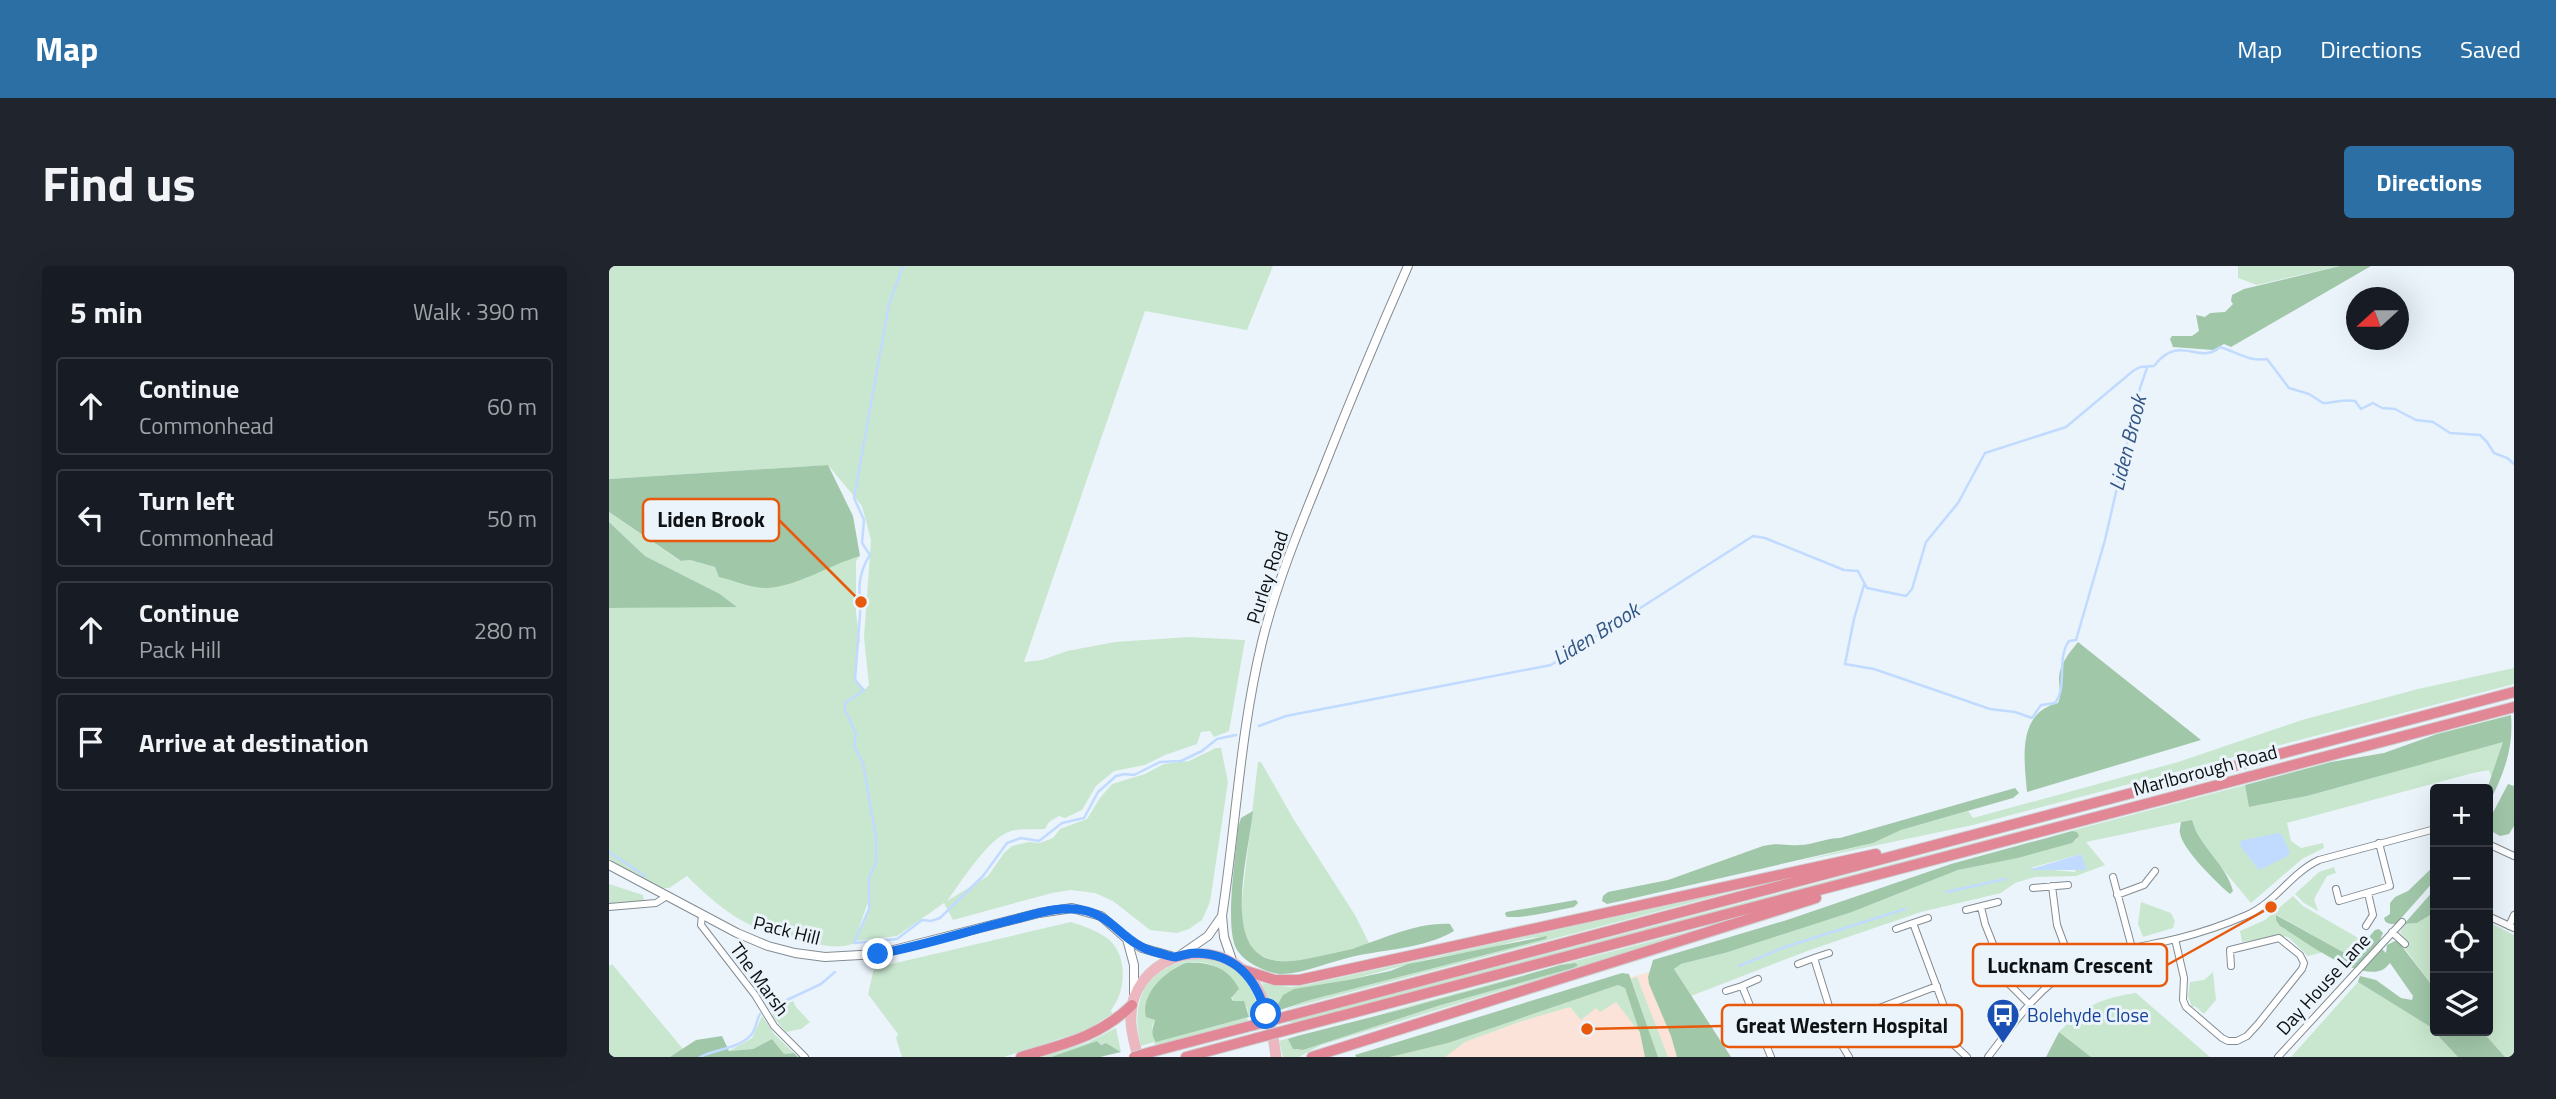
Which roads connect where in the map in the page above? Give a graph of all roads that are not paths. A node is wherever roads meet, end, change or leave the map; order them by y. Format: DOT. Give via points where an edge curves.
graph roads {
  1 [pos="1408,266"];
  2 [pos="2514,692"];
  3 [pos="2514,707"];
  4 [pos="2430,830"];
  5 [pos="2379,843"];
  6 [pos="2493,846"];
  7 [pos="1920,847"];
  8 [pos="2514,855"];
  9 [pos="609,865"];
  10 [pos="1905,867"];
  11 [pos="2155,871"];
  12 [pos="2113,877"];
  13 [pos="2068,885"];
  14 [pos="2052,886"];
  15 [pos="2033,888"];
  16 [pos="2336,889"];
  17 [pos="2368,893"];
  18 [pos="2117,895"];
  19 [pos="667,896"];
  20 [pos="1998,902"];
  21 [pos="609,907"];
  22 [pos="1981,907"];
  23 [pos="1966,910"];
  24 [pos="702,915"];
  25 [pos="2514,915"];
  26 [pos="1222,916"];
  27 [pos="1928,918"];
  28 [pos="2493,918"];
  29 [pos="2402,922"];
  30 [pos="1913,923"];
  31 [pos="2366,926"];
  32 [pos="2512,927"];
  33 [pos="1896,929"];
  34 [pos="2392,932"];
  35 [pos="1127,939"];
  36 [pos="2175,939"];
  37 [pos="2405,944"];
  38 [pos="2132,948"];
  39 [pos="1829,953"];
  40 [pos="1178,956"];
  41 [pos="1814,958"];
  42 [pos="1233,963"];
  43 [pos="1798,964"];
  44 [pos="2231,965"];
  45 [pos="2073,968"];
  46 [pos="1243,970"];
  47 [pos="1758,979"];
  48 [pos="1742,986"];
  49 [pos="1937,986"];
  50 [pos="1727,991"];
  51 [pos="1133,1001"];
  52 [pos="2029,1004"];
  53 [pos="1832,1026"];
  54 [pos="805,1057"];
  55 [pos="1021,1057"];
  56 [pos="1136,1057"];
  57 [pos="1186,1057"];
  58 [pos="1276,1057"];
  59 [pos="1313,1057"];
  60 [pos="1771,1057"];
  61 [pos="1850,1057"];
  62 [pos="1967,1057"];
  63 [pos="1989,1057"];
  64 [pos="2278,1057"];
  1 -- 26 [label="main road, Purley Road" via="1364,366 1271,607 1249,705"];
  2 -- 7 [label="highway, Marlborough Road"];
  3 -- 10 [label="highway, Marlborough Road"];
  4 -- 5 [label="street"];
  5 -- 17 [label="street" via="2390,886"];
  5 -- 36 [label="street" via="2312,863 2252,913"];
  6 -- 8 [label="street"];
  7 -- 46 [label="highway" via="1305,979 1275,980"];
  7 -- 56 [label="highway, bridge"];
  9 -- 19 [label="main road, Pack Hill"];
  10 -- 57 [label="highway, bridge"];
  10 -- 59 [label="highway"];
  11 -- 18 [label="street" via="2144,885"];
  12 -- 18 [label="street"];
  13 -- 14 [label="street"];
  14 -- 15 [label="street"];
  14 -- 45 [label="street" via="2057,925"];
  16 -- 17 [label="street" via="2339,901"];
  17 -- 31 [label="street" via="2373,915"];
  18 -- 38 [label="street"];
  19 -- 21 [label="street" via="656,903"];
  19 -- 24 [label="main road, Pack Hill"];
  20 -- 22 [label="street"];
  22 -- 23 [label="street"];
  22 -- 52 [label="street" via="2009,984"];
  24 -- 35 [label="main road, Pack Hill" via="768,946 825,957 886,952 1066,908 1101,916"];
  24 -- 54 [label="street, The Marsh" via="701,925 774,1026"];
  25 -- 32 [label="street"];
  26 -- 40 [label="main road" via="1208,936"];
  26 -- 42 [label="main road, Purley Road"];
  27 -- 30 [label="street"];
  28 -- 32 [label="street"];
  29 -- 34 [label="street, Day House Lane"];
  30 -- 33 [label="street"];
  30 -- 49 [label="street"];
  34 -- 37 [label="street, Day House Lane"];
  34 -- 64 [label="street, Day House Lane"];
  35 -- 40 [label="main road, Pack Hill" via="1149,951"];
  35 -- 51 [label="main road" via="1134,965"];
  36 -- 38 [label="street"];
  36 -- 44 [label="street" via="2186,1007 2231,1041 2243,1038 2257,1024 2304,963 2279,939 2230,950"];
  38 -- 45 [label="street"];
  39 -- 41 [label="street"];
  40 -- 42 [label="main road" via="1211,955"];
  40 -- 51 [label="main road" via="1149,974"];
  41 -- 43 [label="street"];
  41 -- 53 [label="street"];
  42 -- 46 [label="main road"];
  45 -- 52 [label="street"];
  46 -- 58 [label="main road" via="1261,997"];
  47 -- 48 [label="street"];
  48 -- 50 [label="street"];
  48 -- 60 [label="street"];
  49 -- 53 [label="street"];
  49 -- 62 [label="street" via="1953,1044"];
  51 -- 55 [label="highway" via="1117,1020 1097,1032"];
  51 -- 56 [label="main road"];
  52 -- 63 [label="street"];
  53 -- 61 [label="street"];
}
